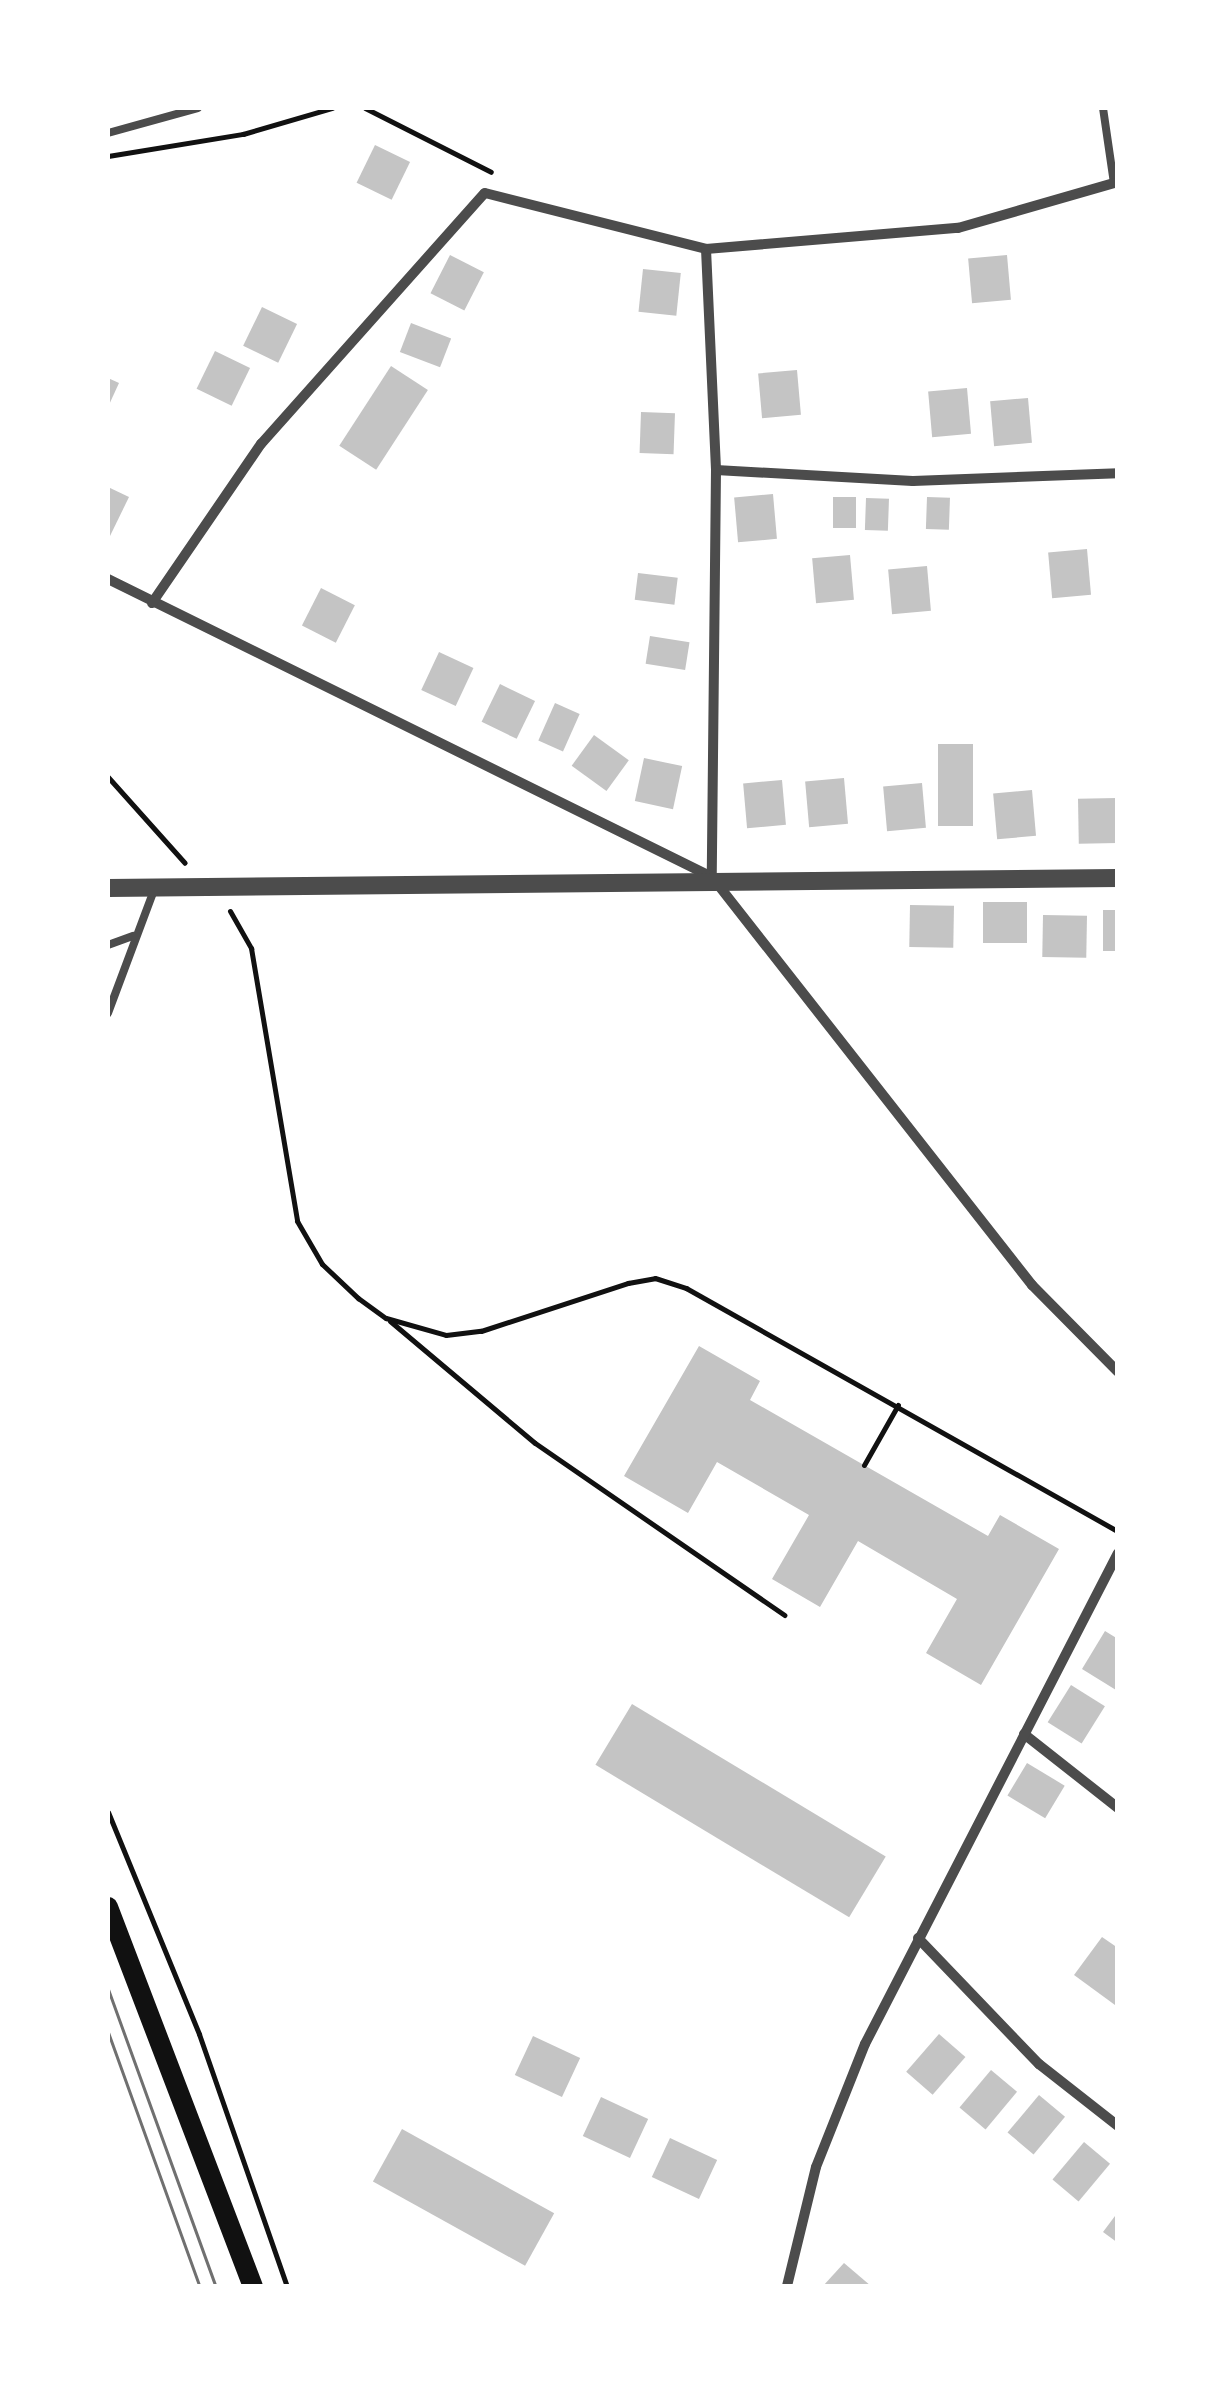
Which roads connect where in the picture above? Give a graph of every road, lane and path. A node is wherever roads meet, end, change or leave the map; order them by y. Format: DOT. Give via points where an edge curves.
graph roads {
  1 [pos="198,108"];
  2 [pos="332,108"];
  3 [pos="365,108"];
  4 [pos="1103,108"];
  5 [pos="108,133"];
  6 [pos="108,156"];
  7 [pos="503,178"];
  8 [pos="1114,183"];
  9 [pos="706,250"];
  10 [pos="716,470"];
  11 [pos="1118,473"];
  12 [pos="108,579"];
  13 [pos="152,602"];
  14 [pos="108,777"];
  15 [pos="712,877"];
  16 [pos="1118,878"];
  17 [pos="205,885"];
  18 [pos="156,886"];
  19 [pos="108,888"];
  20 [pos="134,936"];
  21 [pos="108,944"];
  22 [pos="108,1014"];
  23 [pos="386,1318"];
  24 [pos="1118,1372"];
  25 [pos="898,1405"];
  26 [pos="864,1465"];
  27 [pos="1118,1531"];
  28 [pos="1118,1554"];
  29 [pos="784,1615"];
  30 [pos="1024,1734"];
  31 [pos="1118,1808"];
  32 [pos="108,1812"];
  33 [pos="108,1906"];
  34 [pos="918,1938"];
  35 [pos="1118,2126"];
  36 [pos="253,2286"];
  37 [pos="287,2286"];
  38 [pos="787,2286"];
  1 -- 5 [label="lane"];
  2 -- 6 [label="path" via="243,134"];
  3 -- 7 [label="path"];
  4 -- 8 [label="lane"];
  8 -- 9 [label="street" via="958,228"];
  9 -- 10 [label="street"];
  9 -- 13 [label="street" via="485,193 261,444"];
  10 -- 11 [label="street" via="913,482"];
  10 -- 15 [label="street"];
  12 -- 13 [label="street"];
  13 -- 15 [label="street"];
  14 -- 17 [label="path"];
  15 -- 16 [label="street"];
  15 -- 17 [label="street"];
  15 -- 24 [label="street" via="1032,1285"];
  17 -- 18 [label="street"];
  17 -- 23 [label="path" via="236,918 251,948 297,1221 322,1264"];
  18 -- 19 [label="street"];
  18 -- 20 [label="lane"];
  20 -- 21 [label="lane"];
  20 -- 22 [label="lane"];
  23 -- 25 [label="path" via="446,1335 480,1331 549,1304 655,1278 738,1312"];
  23 -- 29 [label="path" via="535,1443"];
  25 -- 26 [label="path"];
  25 -- 27 [label="path"];
  28 -- 30 [label="street"];
  30 -- 31 [label="street"];
  30 -- 34 [label="street"];
  32 -- 37 [label="path" via="199,2034"];
  33 -- 36 [label="main road"];
  34 -- 35 [label="street" via="1040,2064"];
  34 -- 38 [label="street" via="822,2150"];
}
